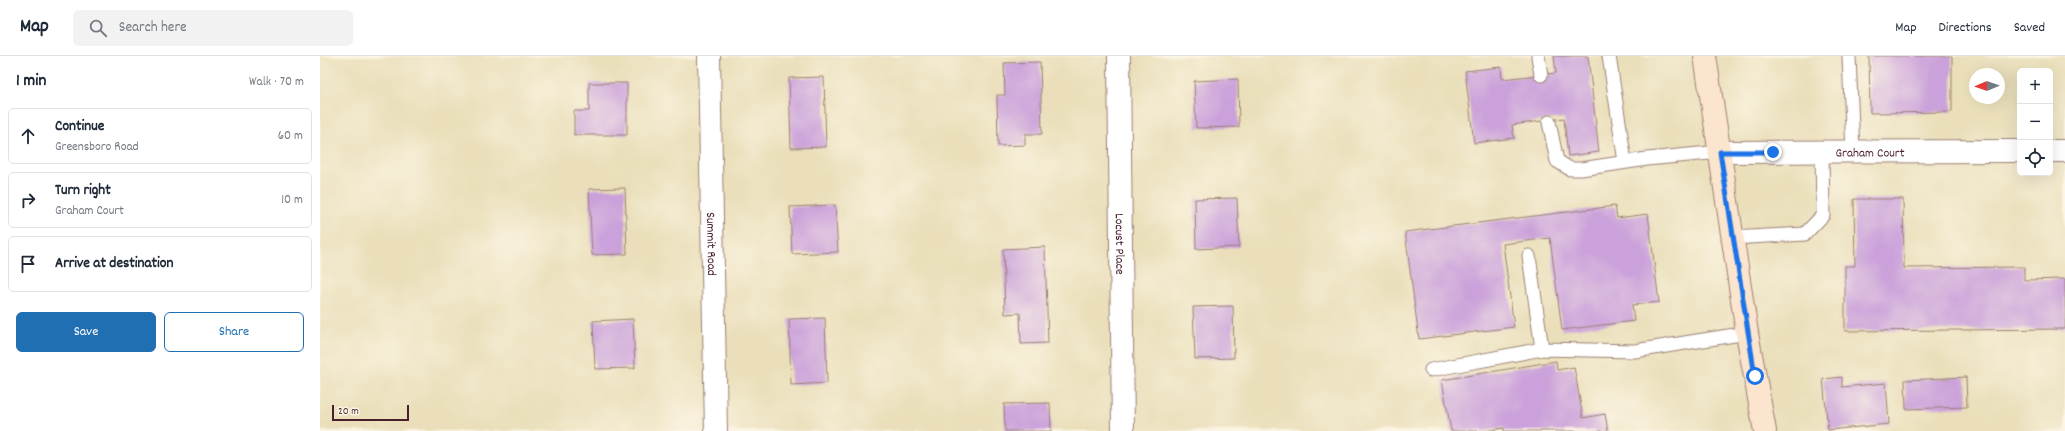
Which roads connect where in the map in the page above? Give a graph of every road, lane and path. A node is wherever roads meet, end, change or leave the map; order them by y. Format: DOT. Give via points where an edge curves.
graph roads {
  1 [pos="709,56"];
  2 [pos="1119,56"];
  3 [pos="1538,56"];
  4 [pos="1609,56"];
  5 [pos="1705,56"];
  6 [pos="1849,56"];
  7 [pos="1541,75"];
  8 [pos="1549,122"];
  9 [pos="2017,151"];
  10 [pos="2053,151"];
  11 [pos="2065,151"];
  12 [pos="1720,152"];
  13 [pos="1822,152"];
  14 [pos="1853,152"];
  15 [pos="1625,162"];
  16 [pos="1732,238"];
  17 [pos="1529,256"];
  18 [pos="1747,333"];
  19 [pos="1542,350"];
  20 [pos="1431,370"];
  21 [pos="716,431"];
  22 [pos="1123,431"];
  23 [pos="1765,431"];
  1 -- 21 [label="street, Summit Road"];
  2 -- 22 [label="street, Locust Place"];
  3 -- 7 [label="lane"];
  4 -- 15 [label="lane"];
  5 -- 12 [label="main road"];
  6 -- 14 [label="lane"];
  8 -- 15 [label="lane" via="1557,161 1570,169"];
  9 -- 14 [label="street, Graham Court"];
  10 -- 11 [label="street"];
  12 -- 13 [label="street, Graham Court"];
  12 -- 15 [label="lane"];
  12 -- 16 [label="main road"];
  13 -- 14 [label="street, Graham Court"];
  13 -- 16 [label="lane" via="1823,214 1805,234"];
  16 -- 18 [label="main road"];
  17 -- 19 [label="lane"];
  18 -- 19 [label="lane" via="1635,351"];
  18 -- 23 [label="main road"];
  19 -- 20 [label="lane"];
}
